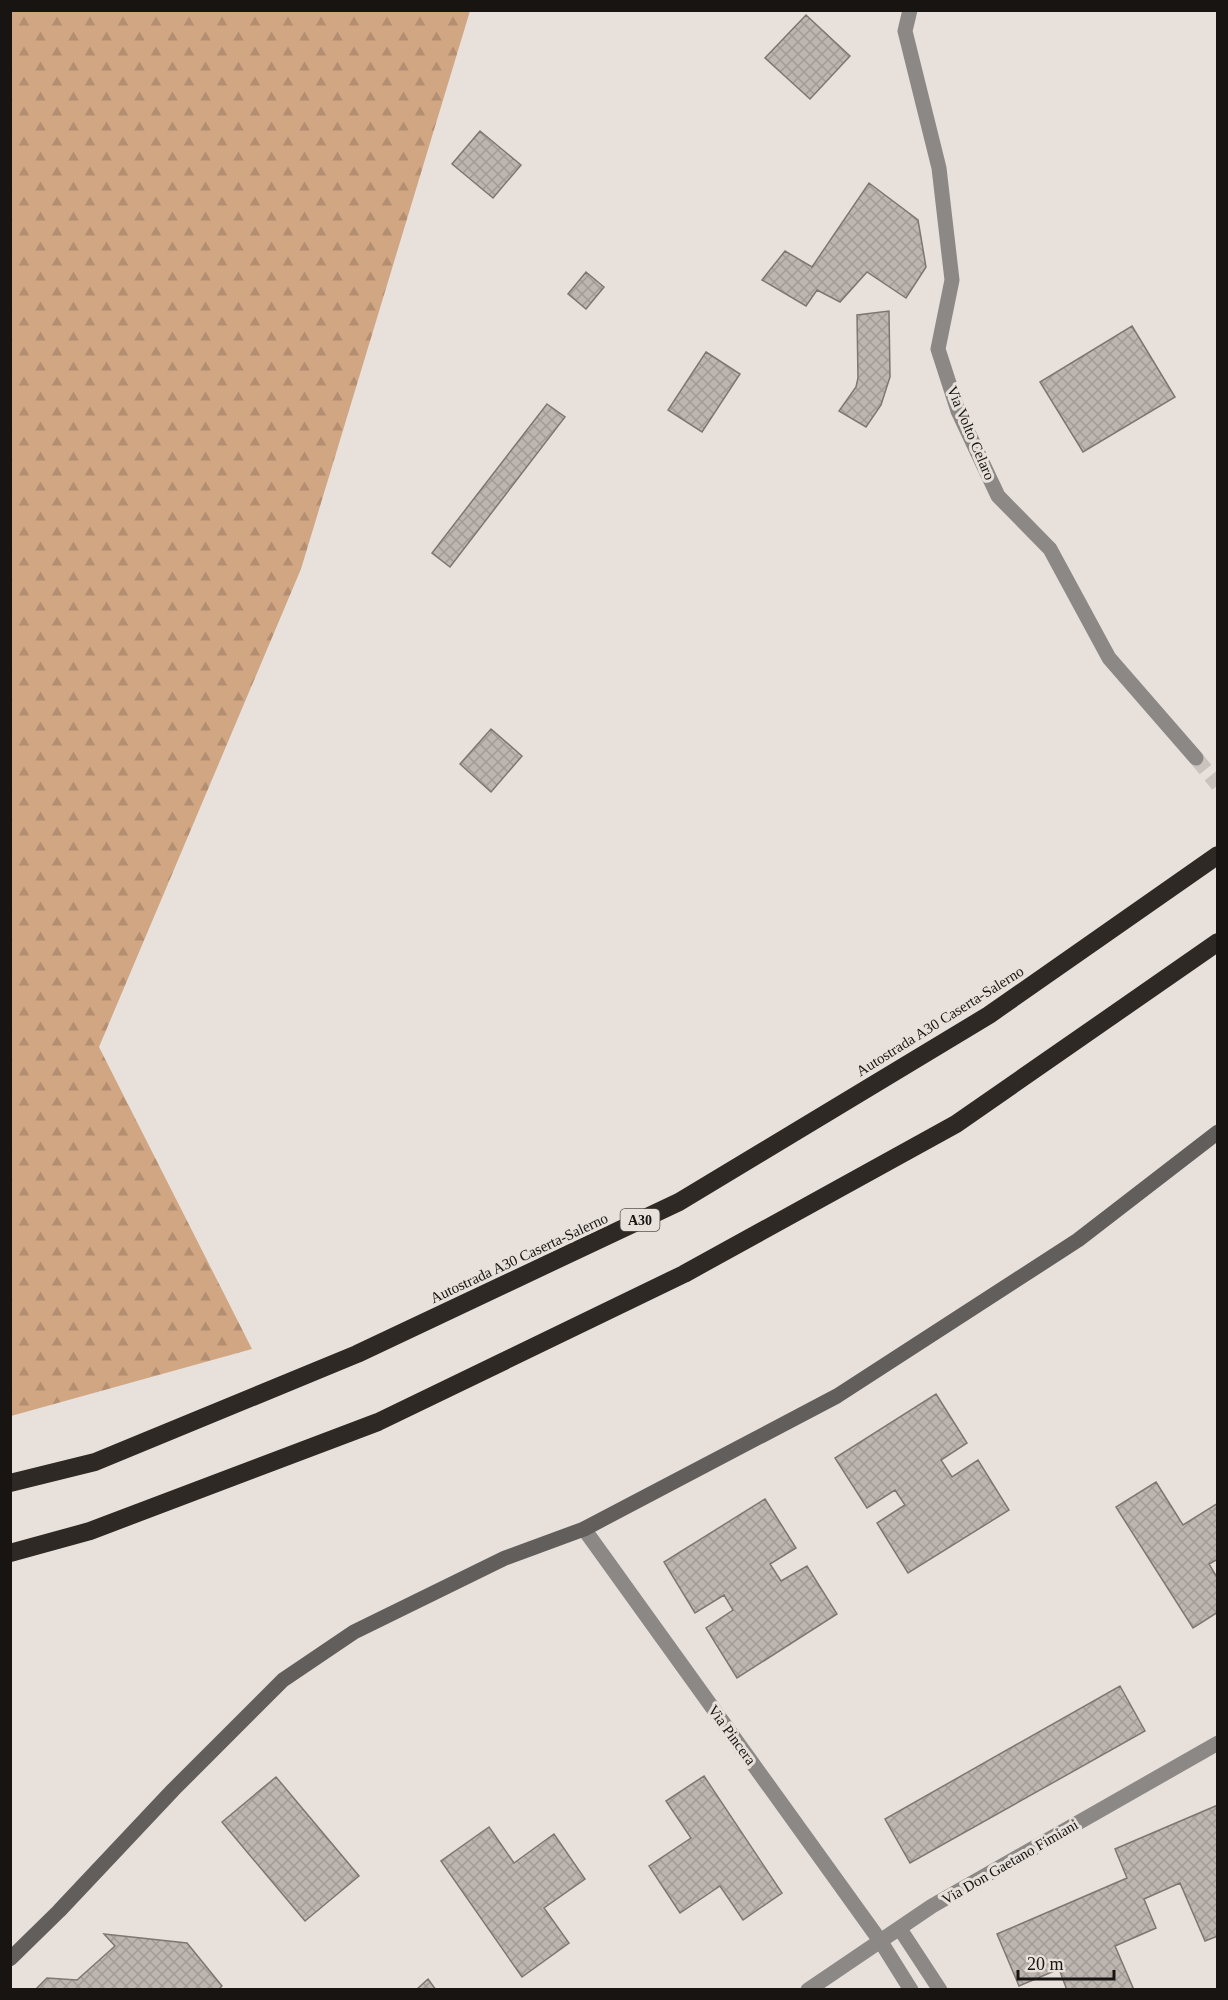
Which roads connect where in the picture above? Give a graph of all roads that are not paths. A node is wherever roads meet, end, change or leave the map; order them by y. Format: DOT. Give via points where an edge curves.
graph roads {
  1 [pos="910,10"];
  2 [pos="1196,758"];
  3 [pos="1218,855"];
  4 [pos="1218,942"];
  5 [pos="1218,1132"];
  6 [pos="10,1483"];
  7 [pos="584,1529"];
  8 [pos="10,1552"];
  9 [pos="1218,1743"];
  10 [pos="900,1929"];
  11 [pos="881,1942"];
  12 [pos="10,1959"];
  13 [pos="808,1989"];
  14 [pos="911,1989"];
  15 [pos="940,1989"];
  1 -- 2 [label="street, Via Volto Celaro" via="905,31 939,168 952,280 938,349 958,411 998,496 1050,549 1109,658"];
  3 -- 6 [label="highway, Autostrada A30 Caserta-Salerno / A30" via="989,1015 679,1202 357,1354 95,1462"];
  4 -- 8 [label="highway" via="956,1124 684,1274 378,1422 90,1531"];
  5 -- 7 [label="main road" via="1078,1240 837,1396"];
  7 -- 11 [label="street, Via Pincera"];
  7 -- 12 [label="main road" via="505,1558 354,1632 283,1680"];
  9 -- 10 [label="street, Via Don Gaetano Fimiani" via="932,1906"];
  10 -- 11 [label="street, Via Don Gaetano Fimiani"];
  10 -- 15 [label="street"];
  11 -- 13 [label="street, Via Don Gaetano Fimiani"];
  11 -- 14 [label="street, Via Pincera"];
}
